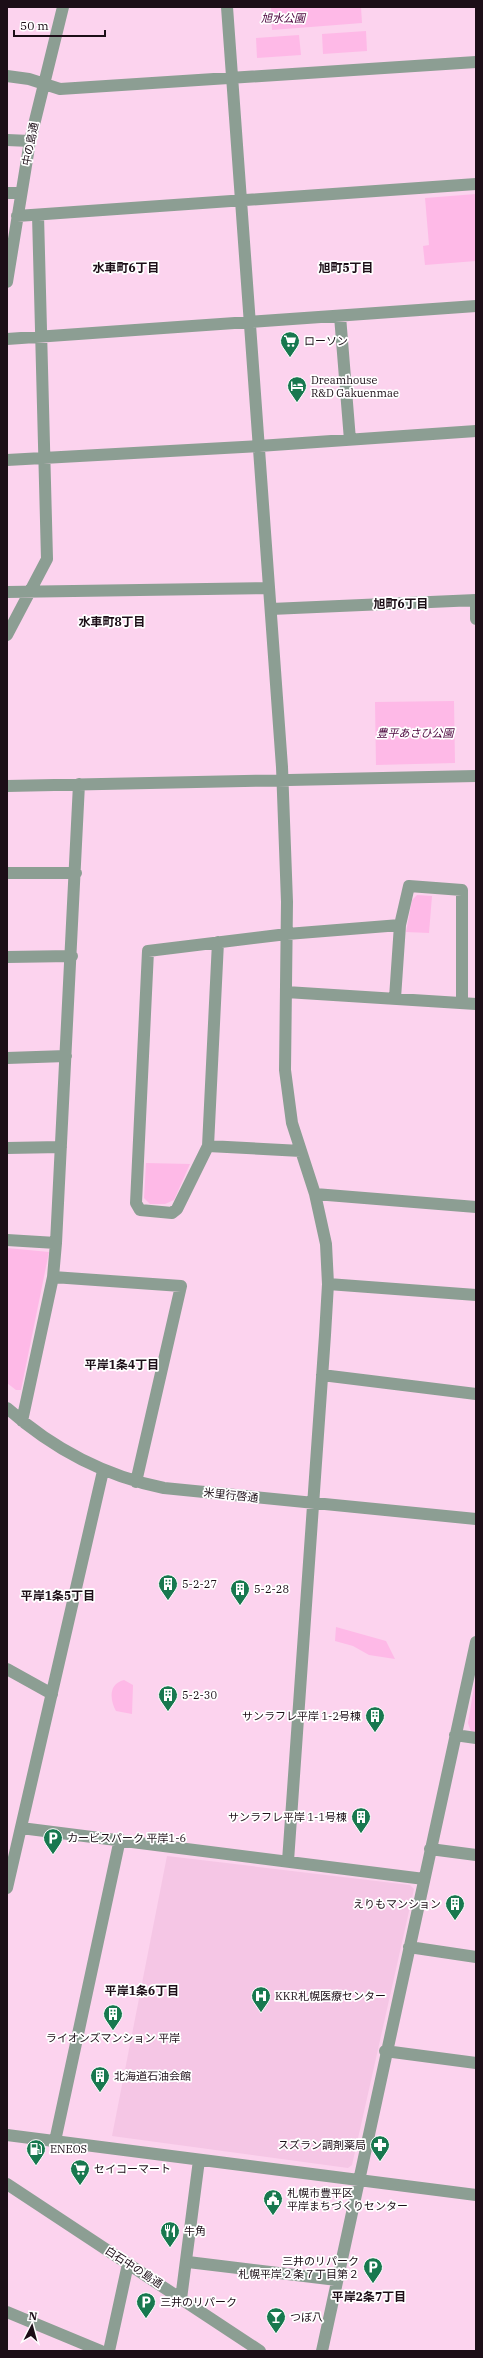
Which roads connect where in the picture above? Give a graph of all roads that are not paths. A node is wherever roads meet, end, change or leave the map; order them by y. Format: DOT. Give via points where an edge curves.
graph roads {
  1 [pos="63,7"];
  2 [pos="227,7"];
  3 [pos="476,62"];
  4 [pos="7,76"];
  5 [pos="232,78"];
  6 [pos="45,83"];
  7 [pos="7,140"];
  8 [pos="30,140"];
  9 [pos="476,184"];
  10 [pos="7,193"];
  11 [pos="21,193"];
  12 [pos="242,200"];
  13 [pos="38,215"];
  14 [pos="17,216"];
  15 [pos="7,282"];
  16 [pos="476,306"];
  17 [pos="340,316"];
  18 [pos="250,322"];
  19 [pos="40,336"];
  20 [pos="7,339"];
  21 [pos="476,431"];
  22 [pos="350,440"];
  23 [pos="259,446"];
  24 [pos="43,458"];
  25 [pos="7,460"];
  26 [pos="269,588"];
  27 [pos="7,592"];
  28 [pos="31,593"];
  29 [pos="476,600"];
  30 [pos="271,609"];
  31 [pos="476,619"];
  32 [pos="7,635"];
  33 [pos="476,776"];
  34 [pos="283,779"];
  35 [pos="79,784"];
  36 [pos="7,786"];
  37 [pos="7,873"];
  38 [pos="76,873"];
  39 [pos="400,925"];
  40 [pos="287,934"];
  41 [pos="218,942"];
  42 [pos="72,956"];
  43 [pos="7,958"];
  44 [pos="286,992"];
  45 [pos="396,998"];
  46 [pos="462,1003"];
  47 [pos="476,1004"];
  48 [pos="66,1056"];
  49 [pos="7,1058"];
  50 [pos="208,1146"];
  51 [pos="61,1147"];
  52 [pos="7,1148"];
  53 [pos="301,1151"];
  54 [pos="315,1194"];
  55 [pos="476,1207"];
  56 [pos="7,1240"];
  57 [pos="56,1244"];
  58 [pos="53,1277"];
  59 [pos="328,1284"];
  60 [pos="476,1295"];
  61 [pos="322,1375"];
  62 [pos="476,1394"];
  63 [pos="7,1408"];
  64 [pos="22,1421"];
  65 [pos="103,1471"];
  66 [pos="136,1482"];
  67 [pos="313,1504"];
  68 [pos="476,1519"];
  69 [pos="476,1642"];
  70 [pos="474,1658"];
  71 [pos="7,1669"];
  72 [pos="52,1694"];
  73 [pos="455,1735"];
  74 [pos="476,1738"];
  75 [pos="21,1828"];
  76 [pos="120,1839"];
  77 [pos="430,1849"];
  78 [pos="476,1855"];
  79 [pos="288,1861"];
  80 [pos="424,1879"];
  81 [pos="7,1888"];
  82 [pos="409,1947"];
  83 [pos="476,1956"];
  84 [pos="385,2051"];
  85 [pos="476,2063"];
  86 [pos="7,2135"];
  87 [pos="55,2141"];
  88 [pos="200,2160"];
  89 [pos="359,2179"];
  90 [pos="7,2184"];
  91 [pos="476,2194"];
  92 [pos="188,2262"];
  93 [pos="128,2264"];
  94 [pos="337,2280"];
  95 [pos="181,2299"];
  96 [pos="7,2312"];
  97 [pos="254,2349"];
  98 [pos="101,2351"];
  99 [pos="109,2351"];
  100 [pos="322,2351"];
  1 -- 6 [label="street, 中の島通"];
  2 -- 5 [label="street"];
  3 -- 5 [label="street"];
  4 -- 6 [label="street"];
  5 -- 6 [label="street" via="60,89"];
  5 -- 12 [label="street"];
  6 -- 8 [label="street, 中の島通"];
  7 -- 8 [label="street"];
  8 -- 11 [label="street, 中の島通"];
  9 -- 12 [label="street"];
  10 -- 11 [label="street"];
  11 -- 14 [label="street, 中の島通"];
  12 -- 13 [label="street"];
  12 -- 18 [label="street"];
  13 -- 14 [label="street"];
  13 -- 19 [label="street"];
  14 -- 15 [label="street, 中の島通"];
  16 -- 17 [label="street"];
  17 -- 18 [label="street"];
  17 -- 22 [label="street"];
  18 -- 19 [label="street"];
  18 -- 23 [label="street"];
  19 -- 20 [label="street"];
  19 -- 24 [label="street"];
  21 -- 22 [label="street"];
  22 -- 23 [label="street"];
  23 -- 24 [label="street"];
  23 -- 26 [label="street"];
  24 -- 25 [label="street"];
  24 -- 28 [label="street" via="48,559"];
  26 -- 28 [label="street"];
  26 -- 30 [label="street"];
  27 -- 28 [label="street"];
  28 -- 32 [label="street"];
  29 -- 30 [label="street"];
  29 -- 31 [label="street"];
  30 -- 34 [label="street"];
  33 -- 34 [label="street"];
  34 -- 35 [label="street"];
  34 -- 40 [label="street"];
  35 -- 36 [label="street"];
  35 -- 38 [label="street"];
  37 -- 38 [label="street"];
  38 -- 42 [label="street"];
  39 -- 40 [label="street"];
  39 -- 45 [label="street"];
  39 -- 46 [label="street" via="409,886 462,890"];
  40 -- 41 [label="street"];
  40 -- 44 [label="street"];
  41 -- 50 [label="street"];
  41 -- 50 [label="street" via="148,951 136,1203 140,1210 172,1213 177,1209"];
  42 -- 43 [label="street"];
  42 -- 48 [label="street"];
  44 -- 45 [label="street"];
  44 -- 53 [label="street" via="287,1093"];
  45 -- 46 [label="street"];
  46 -- 47 [label="street"];
  48 -- 49 [label="street"];
  48 -- 51 [label="street"];
  50 -- 53 [label="street"];
  51 -- 52 [label="street"];
  51 -- 57 [label="street"];
  53 -- 54 [label="street"];
  54 -- 55 [label="street"];
  54 -- 59 [label="street" via="326,1244"];
  56 -- 57 [label="street"];
  57 -- 58 [label="street"];
  58 -- 64 [label="street"];
  58 -- 66 [label="street" via="181,1286"];
  59 -- 60 [label="street"];
  59 -- 61 [label="street"];
  61 -- 62 [label="street"];
  61 -- 67 [label="street"];
  63 -- 64 [label="street, 米里行啓通"];
  64 -- 65 [label="street, 米里行啓通" via="64,1451"];
  65 -- 66 [label="street, 米里行啓通"];
  65 -- 72 [label="street"];
  66 -- 67 [label="street, 米里行啓通" via="164,1488"];
  67 -- 68 [label="street, 米里行啓通"];
  67 -- 79 [label="street"];
  69 -- 70 [label="street"];
  70 -- 73 [label="street"];
  71 -- 72 [label="street"];
  72 -- 75 [label="street"];
  73 -- 74 [label="street"];
  73 -- 77 [label="street"];
  75 -- 76 [label="street"];
  75 -- 81 [label="street"];
  76 -- 79 [label="street"];
  76 -- 87 [label="street"];
  77 -- 78 [label="street"];
  77 -- 80 [label="street"];
  79 -- 80 [label="street"];
  80 -- 82 [label="street"];
  82 -- 83 [label="street"];
  82 -- 84 [label="street"];
  84 -- 85 [label="street"];
  84 -- 89 [label="street"];
  86 -- 87 [label="street"];
  87 -- 88 [label="street"];
  88 -- 89 [label="street"];
  88 -- 92 [label="street"];
  89 -- 91 [label="street"];
  89 -- 94 [label="street"];
  90 -- 93 [label="street, 白石中の島通"];
  92 -- 94 [label="street"];
  92 -- 95 [label="street"];
  93 -- 95 [label="street, 白石中の島通"];
  93 -- 99 [label="street"];
  94 -- 100 [label="street"];
  95 -- 97 [label="street, 白石中の島通"];
  96 -- 98 [label="street"];
}
